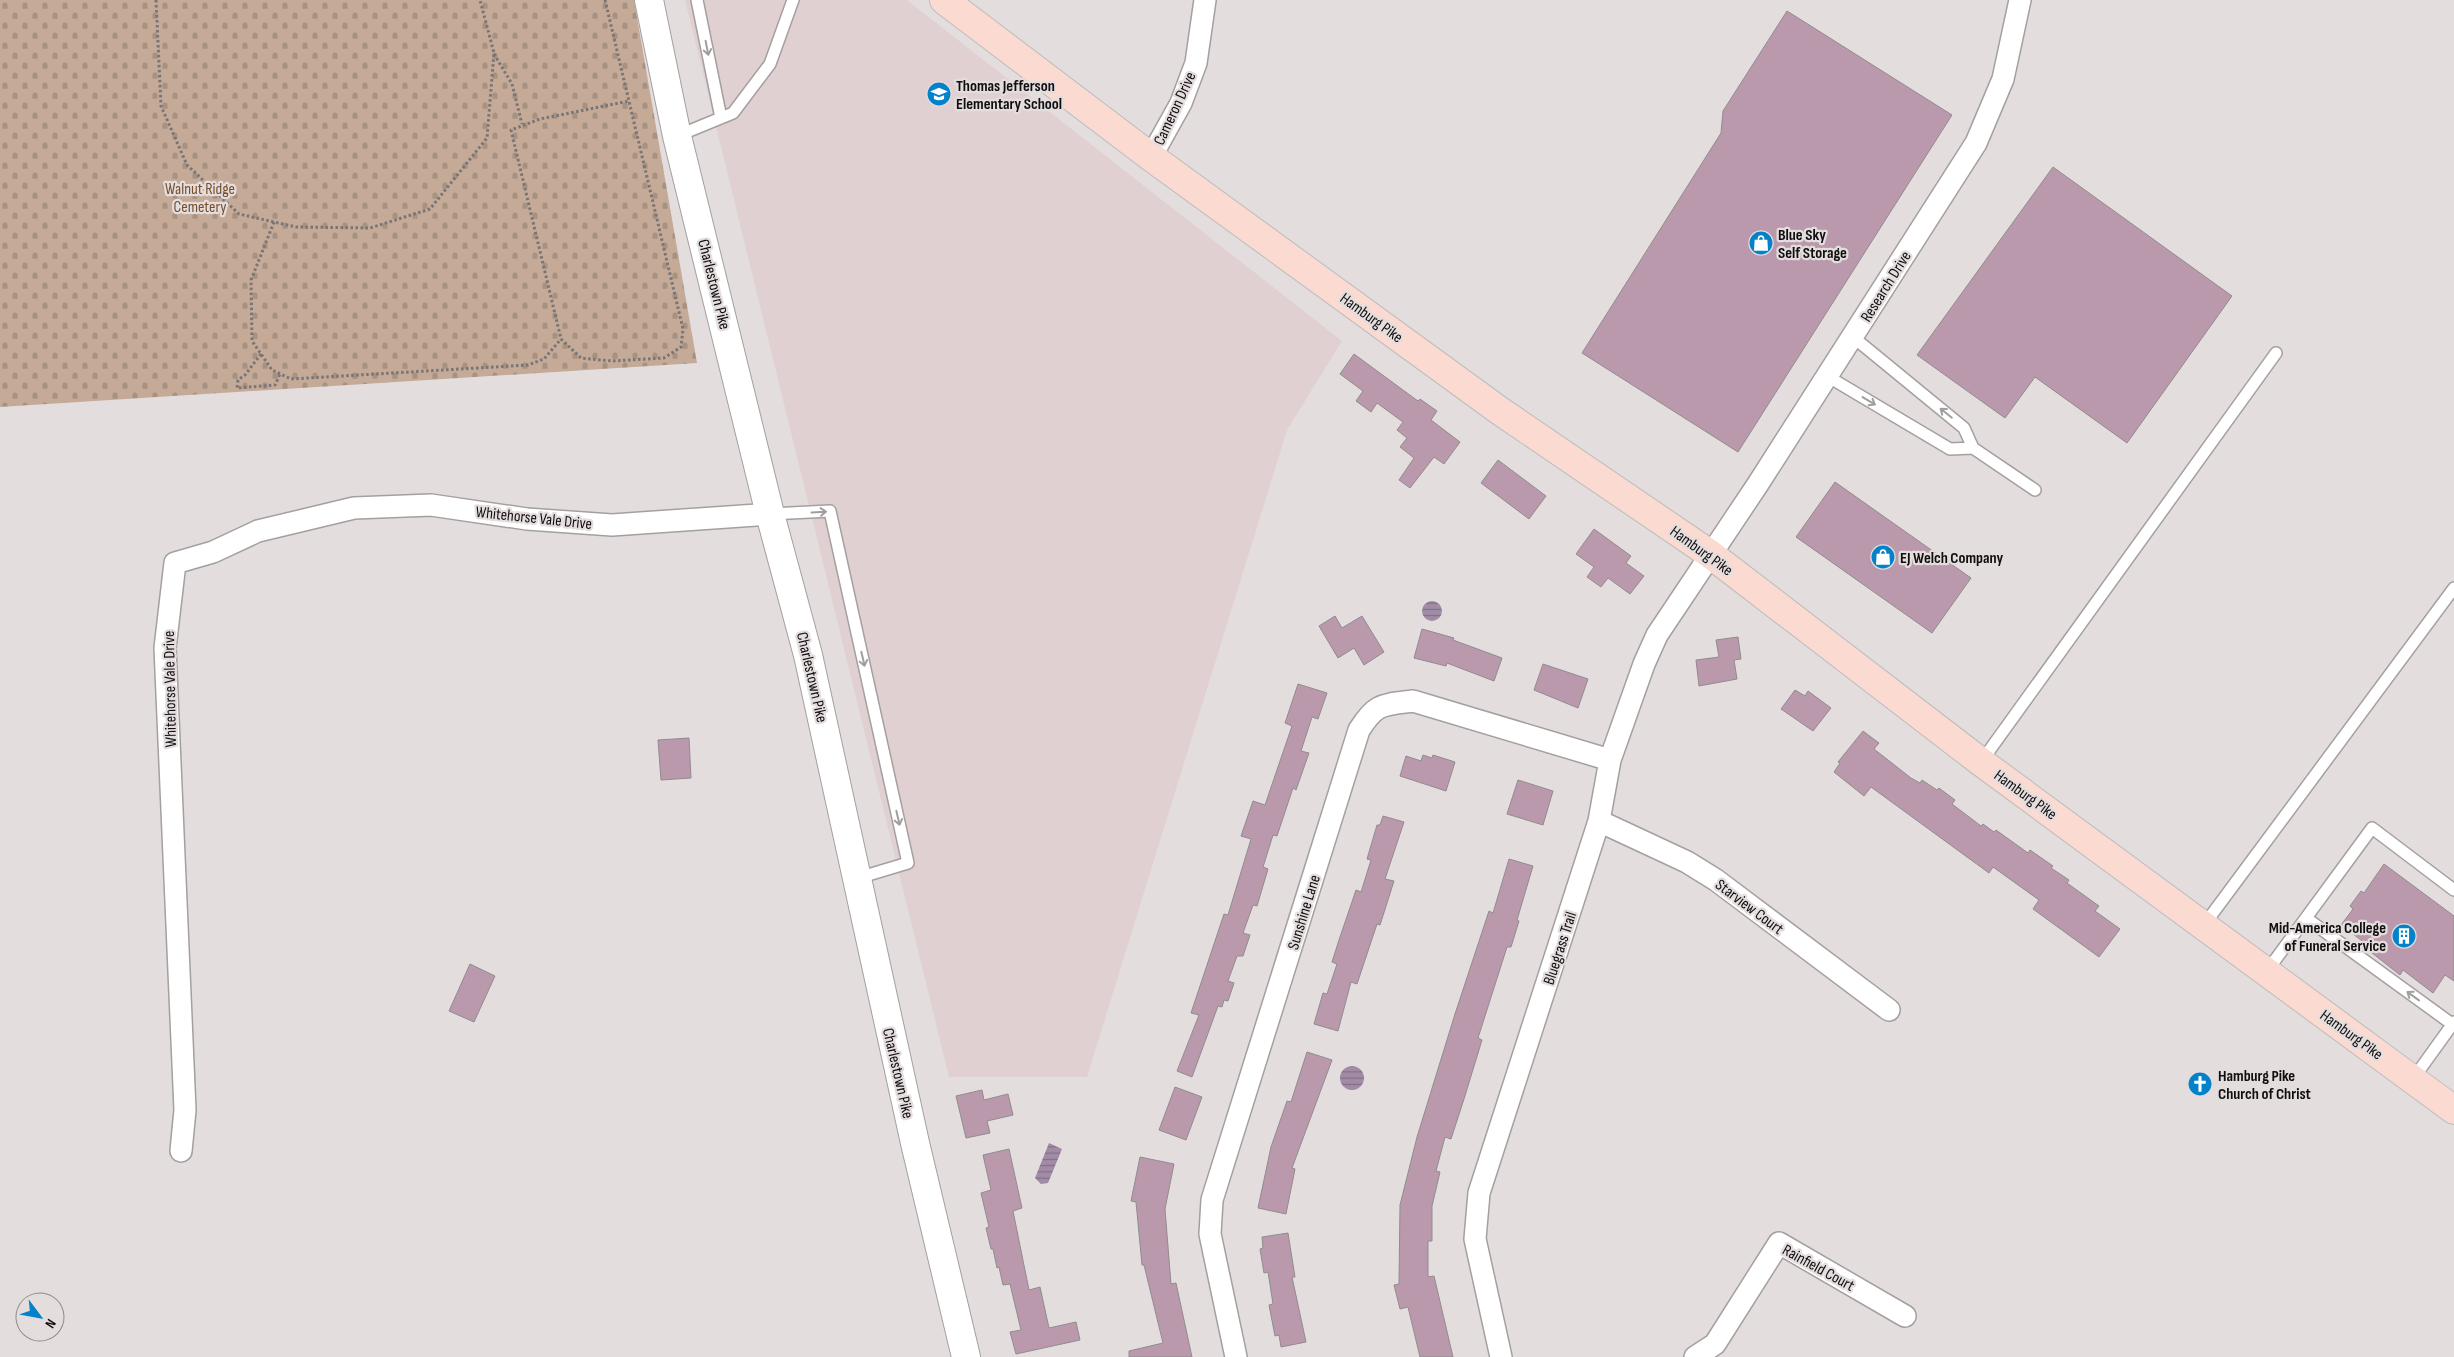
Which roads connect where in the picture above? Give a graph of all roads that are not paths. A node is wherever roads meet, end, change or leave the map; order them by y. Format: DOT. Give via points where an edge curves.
graph roads {
  1 [pos="649,0"];
  2 [pos="697,0"];
  3 [pos="792,0"];
  4 [pos="944,0"];
  5 [pos="1204,0"];
  6 [pos="2020,0"];
  7 [pos="721,118"];
  8 [pos="677,136"];
  9 [pos="1151,157"];
  10 [pos="1852,337"];
  11 [pos="2276,353"];
  12 [pos="1827,376"];
  13 [pos="1973,448"];
  14 [pos="2035,490"];
  15 [pos="770,514"];
  16 [pos="1710,554"];
  17 [pos="2454,588"];
  18 [pos="1610,760"];
  19 [pos="1981,762"];
  20 [pos="1599,821"];
  21 [pos="858,878"];
  22 [pos="2454,890"];
  23 [pos="2306,918"];
  24 [pos="2204,925"];
  25 [pos="2267,971"];
  26 [pos="1889,1010"];
  27 [pos="2453,1023"];
  28 [pos="2413,1079"];
  29 [pos="2454,1110"];
  30 [pos="181,1151"];
  31 [pos="1905,1316"];
  32 [pos="966,1357"];
  33 [pos="1236,1357"];
  34 [pos="1501,1357"];
  35 [pos="1695,1357"];
  1 -- 8 [label="street, Charlestown Pike"];
  2 -- 7 [label="lane, one-way"];
  3 -- 7 [label="lane" via="770,64 733,113"];
  4 -- 9 [label="main road, Hamburg Pike"];
  5 -- 9 [label="street, Cameron Drive" via="1196,63 1180,103"];
  6 -- 10 [label="street, Research Drive" via="2003,79 1976,143"];
  7 -- 8 [label="lane"];
  8 -- 15 [label="street, Charlestown Pike"];
  9 -- 16 [label="main road, Hamburg Pike" via="1500,411"];
  10 -- 12 [label="street, Research Drive"];
  13 -- 10 [label="lane, one-way" via="1964,428"];
  11 -- 19 [label="lane"];
  12 -- 13 [label="lane, one-way" via="1950,450"];
  12 -- 16 [label="street, Research Drive"];
  13 -- 14 [label="lane"];
  15 -- 21 [label="street, Charlestown Pike" via="808,655"];
  15 -- 21 [label="lane, one-way" via="830,511 908,863"];
  15 -- 30 [label="street, Whitehorse Vale Drive" via="612,525 432,505 354,508 258,531 213,552 175,563 165,648 185,1110"];
  16 -- 18 [label="street, Bluegrass Trail" via="1657,635"];
  16 -- 19 [label="main road, Hamburg Pike"];
  17 -- 24 [label="lane"];
  18 -- 20 [label="street, Bluegrass Trail"];
  18 -- 33 [label="street, Sunshine Lane" via="1413,701 1386,704 1371,710 1359,730 1212,1200 1210,1234"];
  19 -- 24 [label="main road, Hamburg Pike"];
  20 -- 26 [label="street, Starview Court" via="1687,862 1716,880"];
  20 -- 34 [label="street, Bluegrass Trail" via="1479,1194 1475,1239"];
  21 -- 32 [label="street, Charlestown Pike" via="913,1134"];
  22 -- 23 [label="lane" via="2372,828"];
  23 -- 25 [label="lane"];
  27 -- 23 [label="lane, one-way"];
  24 -- 25 [label="main road, Hamburg Pike"];
  25 -- 28 [label="main road, Hamburg Pike"];
  27 -- 28 [label="lane"];
  28 -- 29 [label="main road, Hamburg Pike"];
  31 -- 35 [label="street, Rainfield Court" via="1779,1243 1715,1344"];
}
